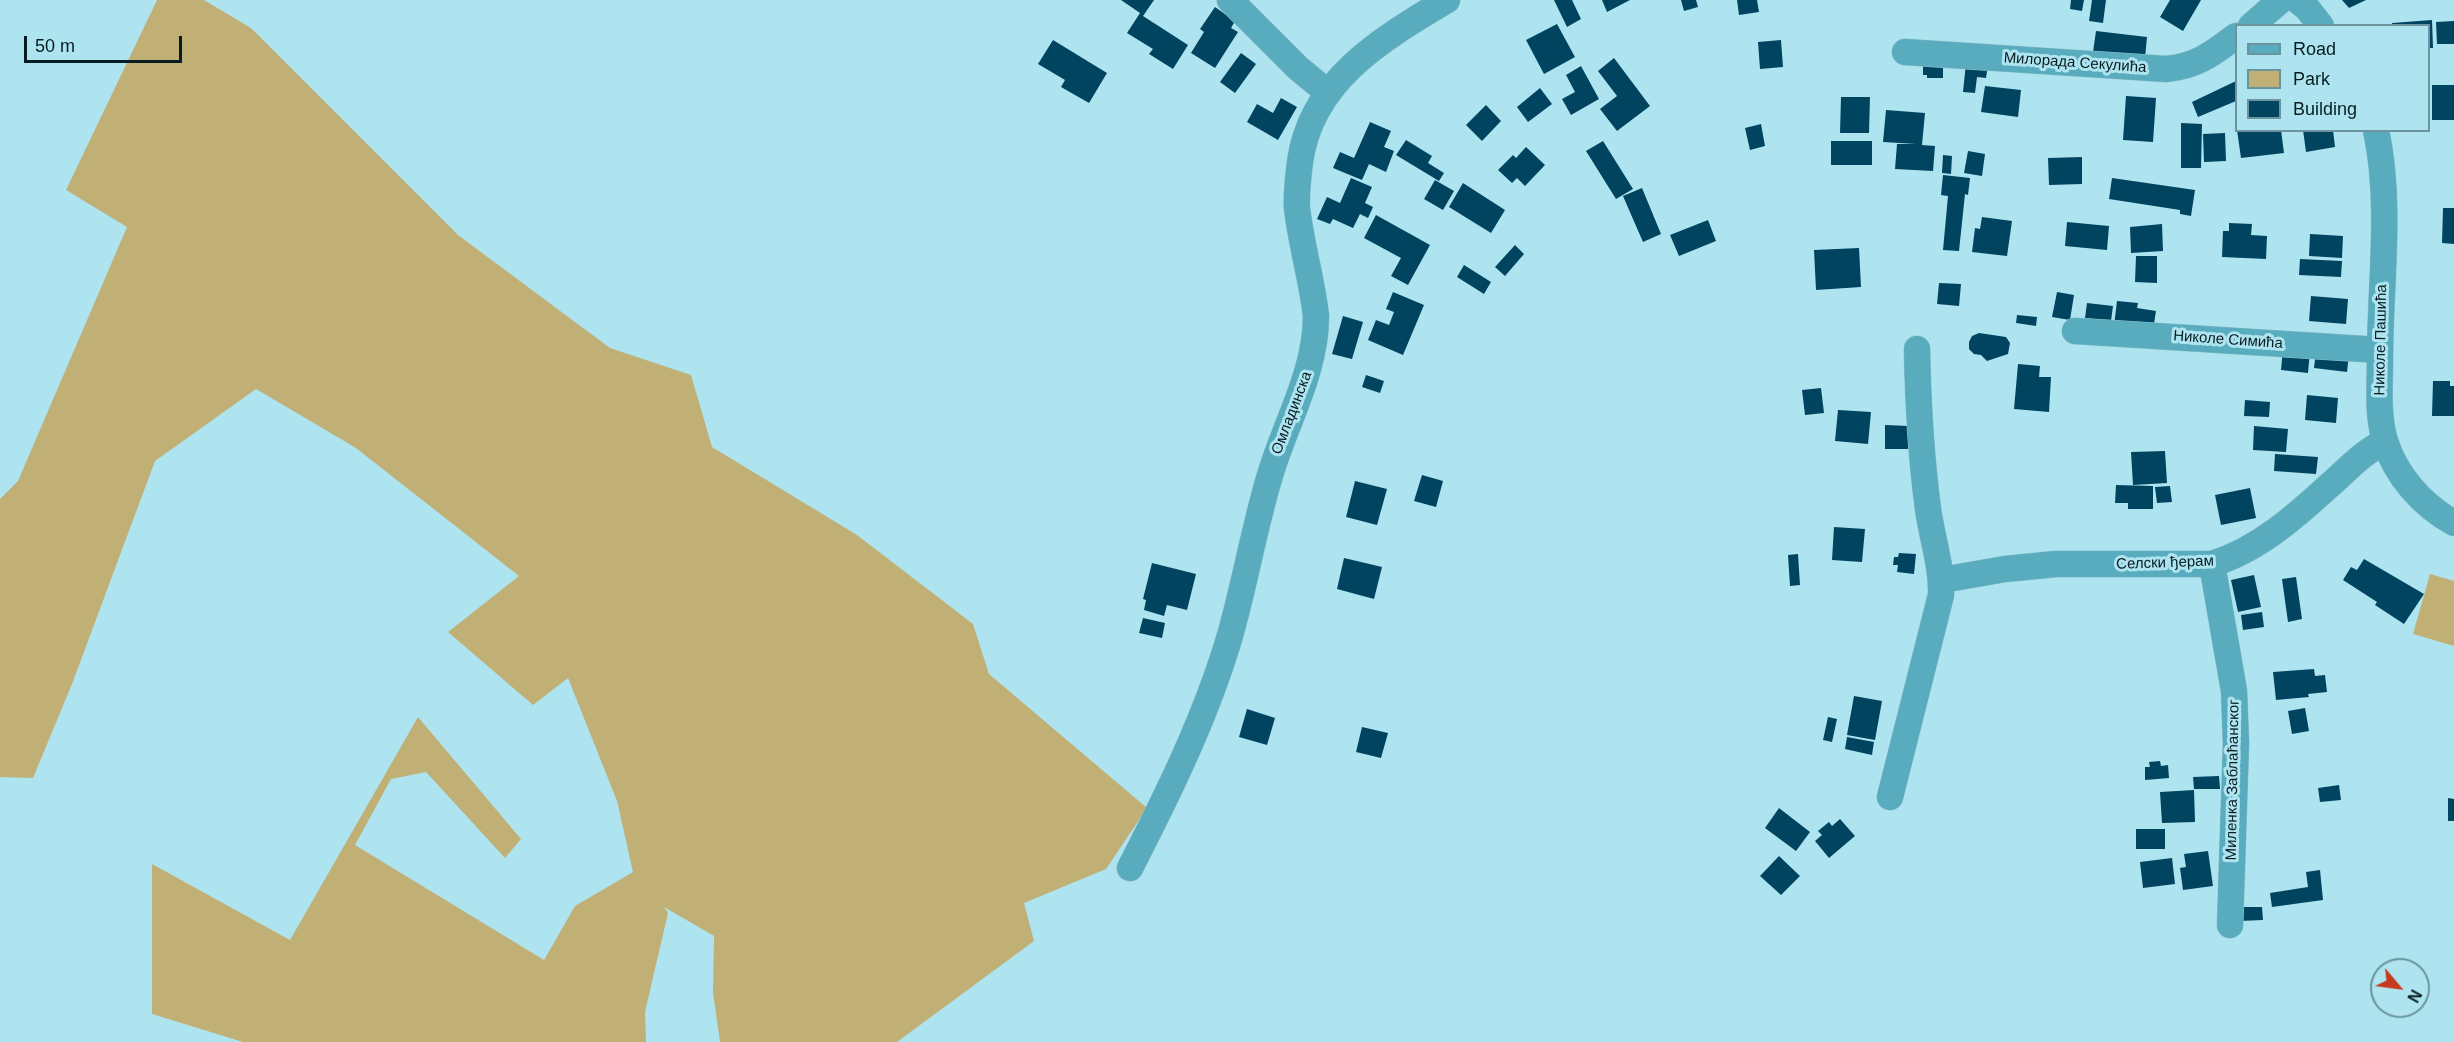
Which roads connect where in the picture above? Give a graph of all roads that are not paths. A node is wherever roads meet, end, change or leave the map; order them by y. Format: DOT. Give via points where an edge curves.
graph roads {
  1 [pos="1230,0"];
  2 [pos="1448,0"];
  3 [pos="2281,0"];
  4 [pos="2253,24"];
  5 [pos="2235,37"];
  6 [pos="1905,52"];
  7 [pos="1327,92"];
  8 [pos="2376,132"];
  9 [pos="2075,331"];
  10 [pos="1917,349"];
  11 [pos="2380,350"];
  12 [pos="2385,442"];
  13 [pos="2454,523"];
  14 [pos="2212,564"];
  15 [pos="1942,580"];
  16 [pos="1890,797"];
  17 [pos="1130,868"];
  18 [pos="2230,925"];
  1 -- 7 [label="street"];
  2 -- 7 [label="street, Омладинска" via="1359,58"];
  3 -- 4 [label="street"];
  5 -- 6 [label="street, Милорада Секулића" via="2204,59 2186,67 2166,69"];
  7 -- 17 [label="street, Омладинска" via="1304,141 1296,192 1316,316 1310,364 1274,461 1229,639 1203,714"];
  8 -- 11 [label="street, Николе Пашића" via="2384,192"];
  9 -- 11 [label="street, Николе Симића"];
  10 -- 15 [label="street" via="1922,457"];
  11 -- 12 [label="street, Николе Пашића" via="2380,412"];
  12 -- 13 [label="street, Николе Пашића" via="2404,480"];
  12 -- 14 [label="street, Селски ђерам" via="2361,456 2286,525 2227,560"];
  14 -- 15 [label="street, Селски ђерам" via="2056,564"];
  14 -- 18 [label="street, Миленка Заблаћанског" via="2234,691"];
  15 -- 16 [label="street"];
}
